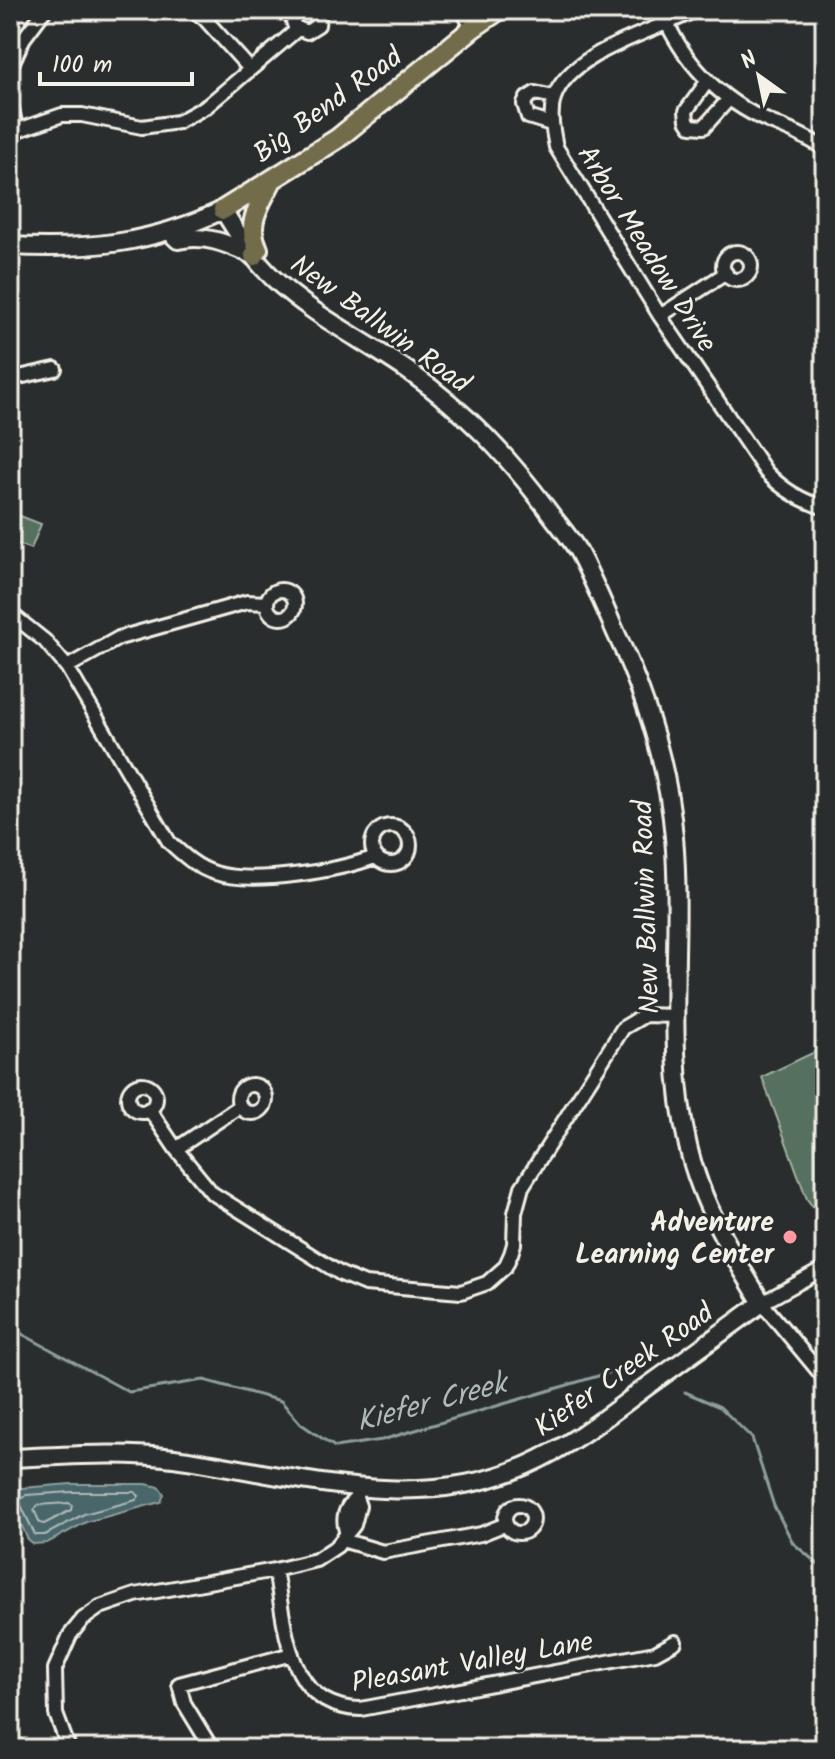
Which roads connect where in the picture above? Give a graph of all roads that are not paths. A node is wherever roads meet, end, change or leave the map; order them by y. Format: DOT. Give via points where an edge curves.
graph roads {
  1 [pos="45,10"];
  2 [pos="192,10"];
  3 [pos="295,10"];
  4 [pos="316,10"];
  5 [pos="462,10"];
  6 [pos="499,10"];
  7 [pos="661,10"];
  8 [pos="695,10"];
  9 [pos="667,24"];
  10 [pos="473,28"];
  11 [pos="298,29"];
  12 [pos="10,68"];
  13 [pos="250,69"];
  14 [pos="707,82"];
  15 [pos="554,97"];
  16 [pos="729,99"];
  17 [pos="10,100"];
  18 [pos="551,124"];
  19 [pos="13,133"];
  20 [pos="825,149"];
  21 [pos="273,179"];
  22 [pos="223,210"];
  23 [pos="169,233"];
  24 [pos="10,246"];
  25 [pos="254,256"];
  26 [pos="726,273"];
  27 [pos="660,316"];
  28 [pos="55,369"];
  29 [pos="10,379"];
  30 [pos="825,508"];
  31 [pos="267,603"];
  32 [pos="10,613"];
  33 [pos="67,667"];
  34 [pos="375,857"];
  35 [pos="674,1016"];
  36 [pos="240,1106"];
  37 [pos="149,1109"];
  38 [pos="176,1149"];
  39 [pos="825,1268"];
  40 [pos="762,1303"];
  41 [pos="825,1379"];
  42 [pos="10,1458"];
  43 [pos="357,1493"];
  44 [pos="506,1524"];
  45 [pos="344,1535"];
  46 [pos="275,1570"];
  47 [pos="675,1642"];
  48 [pos="292,1654"];
  49 [pos="69,1749"];
  50 [pos="212,1749"];
  1 -- 12 [label="street"];
  2 -- 13 [label="street"];
  3 -- 11 [label="street" via="293,23"];
  4 -- 11 [label="street" via="315,28"];
  5 -- 10 [label="street"];
  6 -- 10 [label="main road, Big Bend Road"];
  7 -- 9 [label="street"];
  8 -- 9 [label="street"];
  9 -- 14 [label="street"];
  9 -- 15 [label="street" via="590,58"];
  10 -- 21 [label="main road, Big Bend Road" via="337,139"];
  11 -- 13 [label="street"];
  13 -- 19 [label="street" via="207,106 178,122 142,127 71,114"];
  14 -- 16 [label="street"];
  14 -- 16 [label="street" via="686,111 691,126 704,127"];
  15 -- 18 [label="street, Arbor Meadow Drive"];
  15 -- 18 [label="street" via="535,93 524,104 528,117"];
  16 -- 20 [label="street"];
  17 -- 19 [label="street"];
  18 -- 27 [label="street, Arbor Meadow Drive" via="561,159"];
  21 -- 22 [label="main road, Big Bend Road"];
  21 -- 25 [label="main road" via="254,218"];
  22 -- 23 [label="street"];
  22 -- 25 [label="street, New Ballwin Road"];
  23 -- 24 [label="street" via="102,246"];
  23 -- 25 [label="street" via="178,240 214,240"];
  25 -- 35 [label="street, New Ballwin Road" via="300,300 410,372 480,428 577,549 635,676 669,792 675,855"];
  26 -- 27 [label="street"];
  27 -- 30 [label="street, Arbor Meadow Drive" via="766,472 792,494"];
  28 -- 29 [label="street"];
  31 -- 33 [label="street" via="247,602 119,638"];
  32 -- 33 [label="street"];
  33 -- 34 [label="street" via="169,842 197,864 243,878 353,865"];
  35 -- 38 [label="street" via="645,1015 623,1028 522,1187 514,1244 505,1267 487,1283 461,1292 353,1281 212,1193"];
  35 -- 40 [label="street, New Ballwin Road" via="688,1148 725,1242"];
  36 -- 38 [label="street"];
  37 -- 38 [label="street"];
  39 -- 40 [label="street, Kiefer Creek Road"];
  40 -- 41 [label="street, New Ballwin Road"];
  40 -- 43 [label="street, Kiefer Creek Road" via="568,1444 526,1466 441,1487"];
  42 -- 43 [label="street, Kiefer Creek Road" via="172,1458"];
  43 -- 45 [label="street" via="354,1525"];
  44 -- 45 [label="street" via="481,1534 383,1552"];
  45 -- 46 [label="street" via="316,1560"];
  46 -- 48 [label="street, Pleasant Valley Lane"];
  46 -- 49 [label="street" via="135,1595 83,1619 55,1669 56,1714"];
  47 -- 48 [label="street, Pleasant Valley Lane" via="655,1653 361,1709 324,1702 301,1678"];
  48 -- 50 [label="street" via="179,1684 184,1703"];
}
